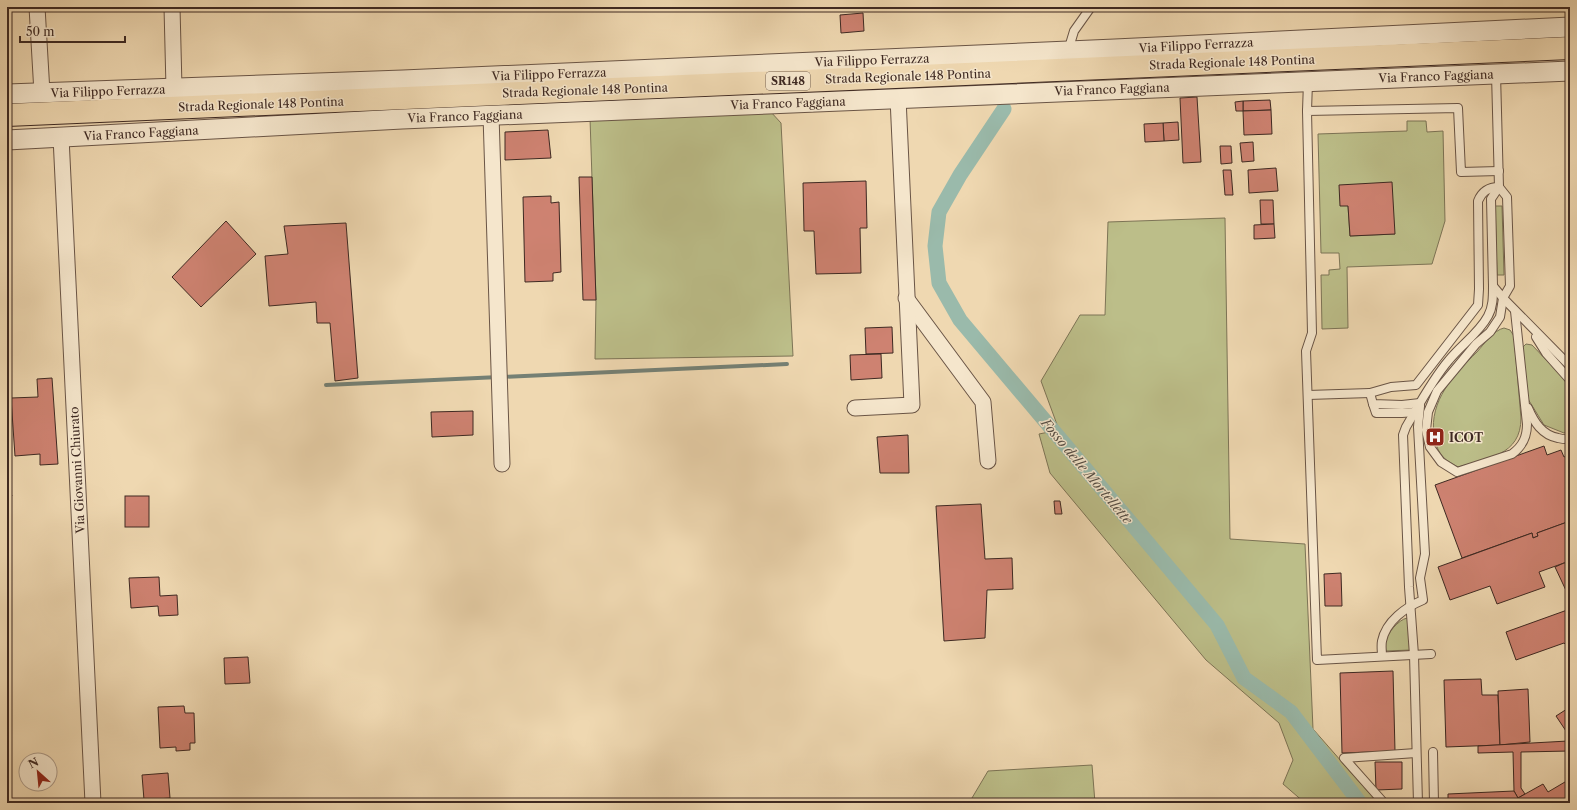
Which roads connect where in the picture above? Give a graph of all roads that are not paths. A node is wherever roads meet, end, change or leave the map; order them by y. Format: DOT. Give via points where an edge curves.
graph roads {
  1 [pos="37,7"];
  2 [pos="172,7"];
  3 [pos="1091,7"];
  4 [pos="1570,27"];
  5 [pos="1570,48"];
  6 [pos="1068,51"];
  7 [pos="1570,71"];
  8 [pos="1496,74"];
  9 [pos="1308,82"];
  10 [pos="174,88"];
  11 [pos="42,93"];
  12 [pos="7,94"];
  13 [pos="898,98"];
  14 [pos="1307,111"];
  15 [pos="7,115"];
  16 [pos="491,115"];
  17 [pos="61,137"];
  18 [pos="7,140"];
  19 [pos="1499,171"];
  20 [pos="1499,187"];
  21 [pos="1493,286"];
  22 [pos="906,298"];
  23 [pos="1502,298"];
  24 [pos="1515,311"];
  25 [pos="1528,324"];
  26 [pos="1570,366"];
  27 [pos="1570,380"];
  28 [pos="1370,394"];
  29 [pos="1308,395"];
  30 [pos="1524,400"];
  31 [pos="1420,403"];
  32 [pos="1373,404"];
  33 [pos="855,408"];
  34 [pos="1415,412"];
  35 [pos="1570,439"];
  36 [pos="988,461"];
  37 [pos="502,464"];
  38 [pos="1410,605"];
  39 [pos="1431,654"];
  40 [pos="1414,655"];
  41 [pos="1382,656"];
  42 [pos="1433,752"];
  43 [pos="1416,753"];
  44 [pos="93,803"];
  45 [pos="1384,803"];
  46 [pos="1418,803"];
  47 [pos="1434,803"];
  1 -- 11 [label="street, Via Filippo Ferrazza"];
  2 -- 10 [label="street, Via Filippo Ferrazza"];
  3 -- 6 [label="lane" via="1074,31"];
  4 -- 6 [label="street, Via Filippo Ferrazza"];
  5 -- 15 [label="main road, Strada Regionale 148 Pontina / SR148"];
  6 -- 10 [label="street, Via Filippo Ferrazza"];
  7 -- 8 [label="street, Via Franco Faggiana"];
  8 -- 9 [label="street, Via Franco Faggiana"];
  8 -- 19 [label="lane"];
  9 -- 13 [label="street, Via Franco Faggiana"];
  9 -- 14 [label="lane"];
  10 -- 11 [label="street, Via Filippo Ferrazza"];
  11 -- 12 [label="street, Via Filippo Ferrazza"];
  13 -- 16 [label="street, Via Franco Faggiana"];
  13 -- 22 [label="street"];
  14 -- 19 [label="lane" via="1458,108 1461,172"];
  14 -- 29 [label="lane" via="1312,333 1306,351"];
  16 -- 17 [label="street, Via Franco Faggiana"];
  16 -- 37 [label="street"];
  17 -- 18 [label="street, Via Franco Faggiana"];
  17 -- 44 [label="street, Via Giovanni Chiurato"];
  19 -- 20 [label="lane"];
  20 -- 21 [label="lane" via="1491,198"];
  20 -- 23 [label="lane" via="1507,197 1510,286"];
  20 -- 28 [label="lane" via="1484,191 1478,201 1478,305 1416,385 1391,387"];
  21 -- 23 [label="lane"];
  21 -- 31 [label="lane" via="1493,302 1488,316 1449,360"];
  22 -- 33 [label="street" via="912,405"];
  22 -- 36 [label="street" via="983,402"];
  23 -- 24 [label="lane"];
  23 -- 30 [label="lane" via="1500,317 1490,332 1476,344 1438,391 1428,412 1426,430 1430,448 1441,462 1457,472 1512,454 1519,449 1527,433"];
  24 -- 25 [label="lane"];
  24 -- 30 [label="lane"];
  25 -- 26 [label="lane"];
  25 -- 27 [label="lane" via="1546,353"];
  28 -- 29 [label="lane"];
  28 -- 32 [label="lane"];
  29 -- 41 [label="lane" via="1317,660"];
  30 -- 35 [label="lane" via="1541,430 1553,437"];
  31 -- 32 [label="lane"];
  31 -- 34 [label="lane"];
  31 -- 38 [label="lane" via="1418,427 1425,554 1420,578 1423,600"];
  32 -- 34 [label="lane" via="1376,413"];
  34 -- 38 [label="lane" via="1406,427 1403,442"];
  38 -- 40 [label="lane"];
  38 -- 41 [label="lane" via="1386,630 1382,642"];
  39 -- 40 [label="lane"];
  40 -- 41 [label="lane"];
  40 -- 43 [label="lane"];
  42 -- 47 [label="lane"];
  43 -- 45 [label="lane" via="1344,758"];
  43 -- 46 [label="lane"];
}
